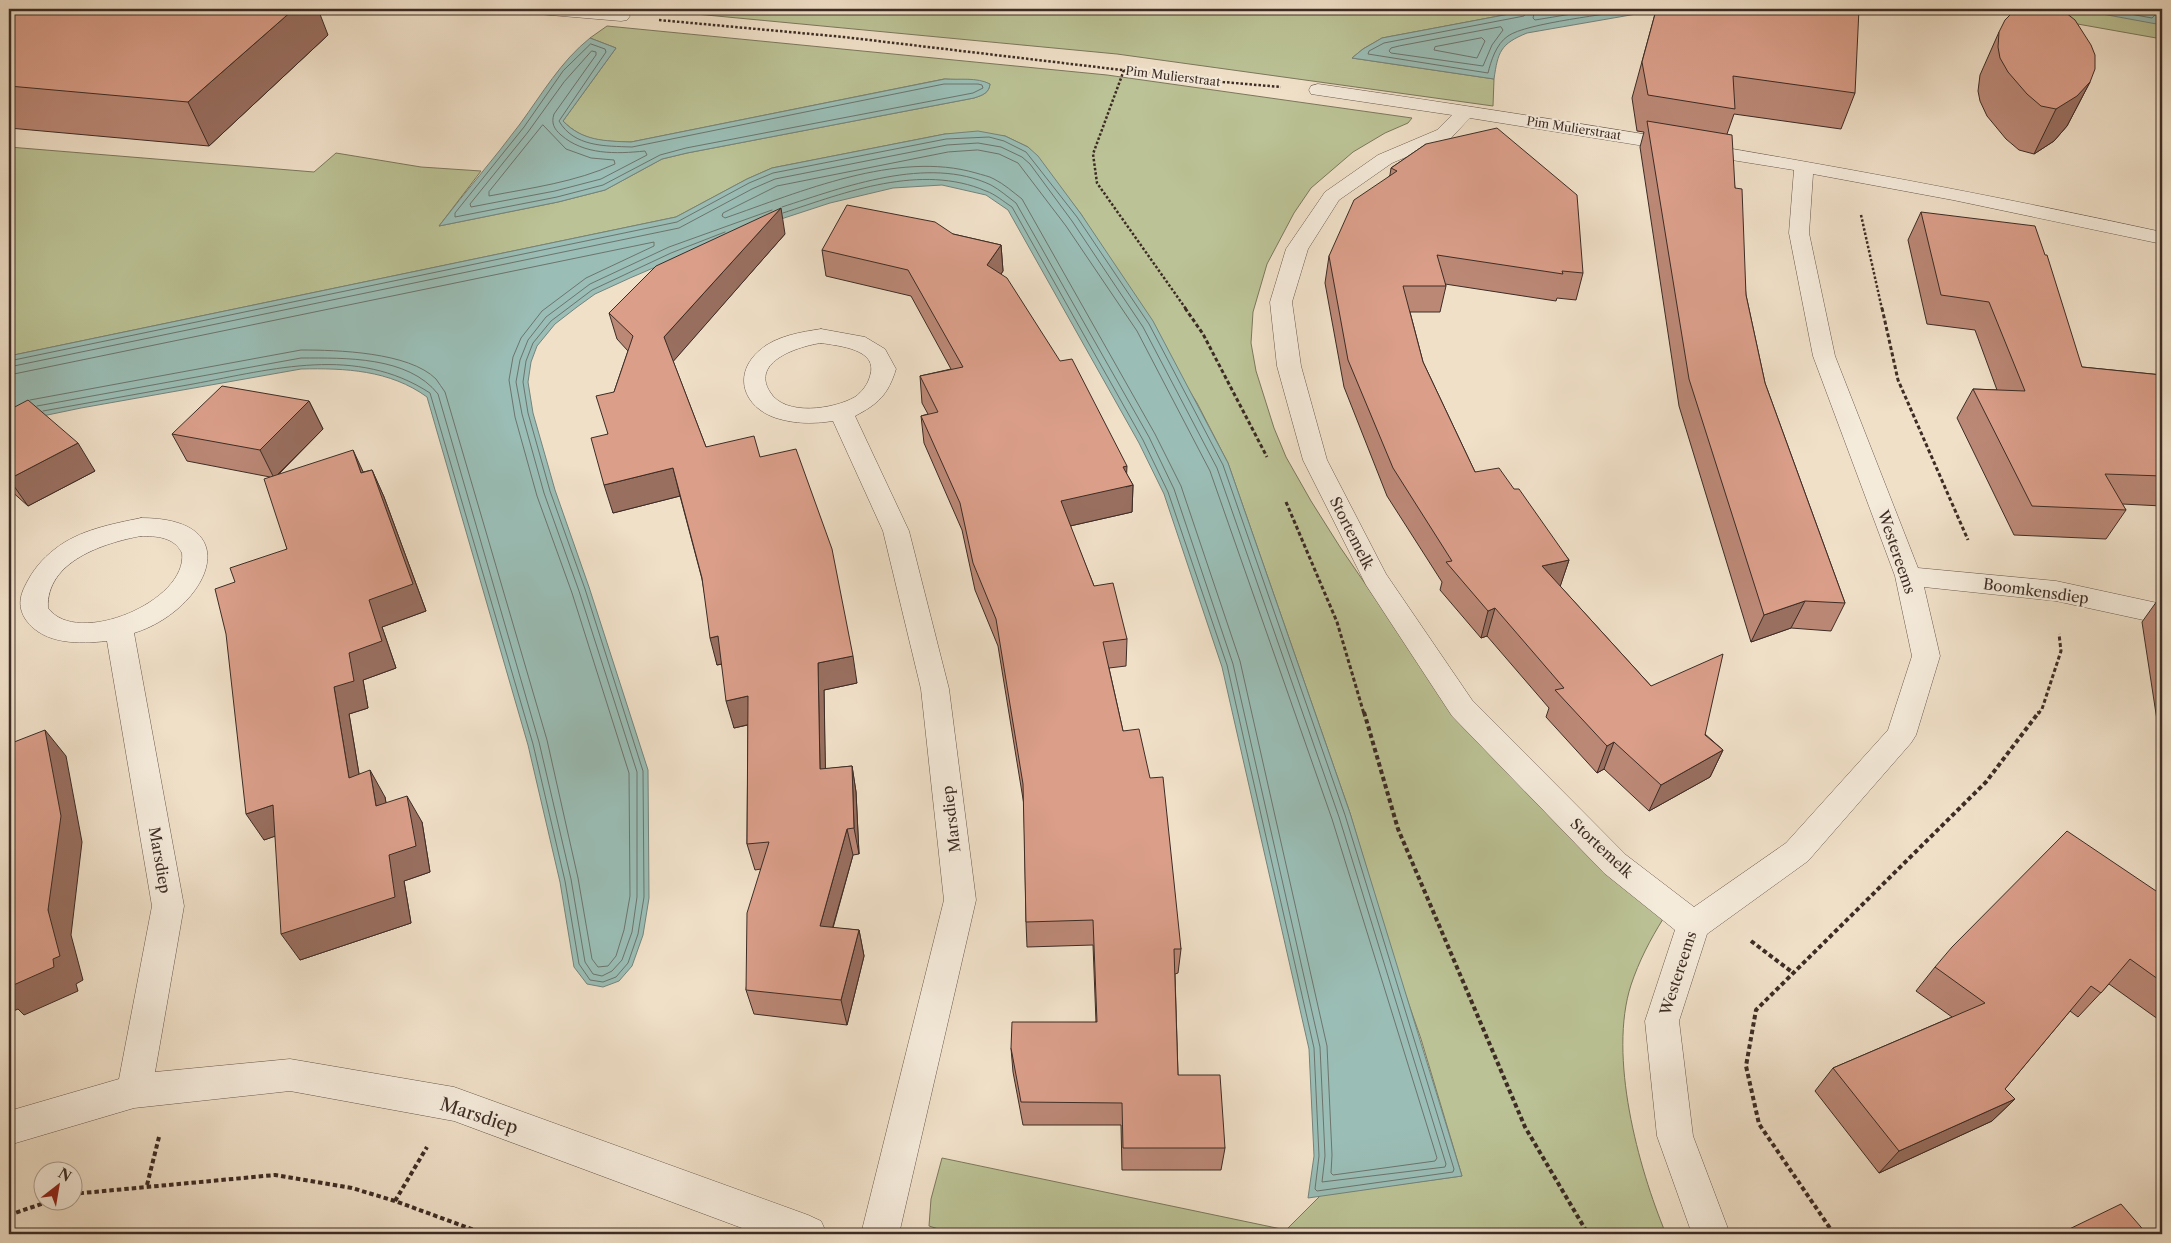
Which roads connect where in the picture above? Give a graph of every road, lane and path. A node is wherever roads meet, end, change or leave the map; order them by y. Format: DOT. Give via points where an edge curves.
graph roads {
  1 [pos="538,9"];
  2 [pos="621,16"];
  3 [pos="1124,70"];
  4 [pos="1318,90"];
  5 [pos="1466,110"];
  6 [pos="1804,166"];
  7 [pos="1861,214"];
  8 [pos="2162,238"];
  9 [pos="841,412"];
  10 [pos="1268,460"];
  11 [pos="1284,496"];
  12 [pos="1908,576"];
  13 [pos="1987,584"];
  14 [pos="2056,591"];
  15 [pos="2162,614"];
  16 [pos="119,628"];
  17 [pos="1693,925"];
  18 [pos="134,1091"];
  19 [pos="454,1104"];
  20 [pos="9,1128"];
  21 [pos="82,1192"];
  22 [pos="394,1201"];
  23 [pos="32,1207"];
  24 [pos="9,1215"];
  25 [pos="485,1234"];
  26 [pos="808,1234"];
  27 [pos="880,1234"];
  28 [pos="1588,1234"];
  29 [pos="1711,1234"];
  30 [pos="1834,1234"];
  1 -- 2 [label="street"];
  2 -- 3 [label="path, Pim Mulierstraat" via="844,37"];
  3 -- 4 [label="path, Pim Mulierstraat"];
  3 -- 10 [label="path" via="1093,154 1097,183 1203,334"];
  4 -- 5 [label="street, Pim Mulierstraat"];
  5 -- 6 [label="street, Pim Mulierstraat"];
  5 -- 17 [label="street, Stortemelk" via="1444,134 1385,159 1332,196 1298,249 1281,302 1289,366 1315,460 1375,578 1462,708 1615,864"];
  6 -- 8 [label="street" via="2066,216"];
  6 -- 12 [label="street, Westereems" via="1800,233 1824,356"];
  7 -- 13 [label="path" via="1898,380"];
  9 -- 9 [label="street" via="862,404 876,392 884,378 884,364 876,352 862,343 821,336 799,340 779,348 764,359 755,372 754,386 761,399 775,409 818,417"];
  9 -- 27 [label="street, Marsdiep" via="896,531 936,689 960,900"];
  11 -- 28 [label="path" via="1337,622 1398,829 1525,1127"];
  12 -- 13 [label="street, Boomkensdiep"];
  12 -- 17 [label="street, Westereems" via="1926,656 1900,735 1797,852"];
  13 -- 14 [label="street, Boomkensdiep"];
  14 -- 15 [label="street, Boomkensdiep"];
  14 -- 30 [label="path" via="2061,651 2042,709 1986,782 1756,1010 1746,1066 1759,1124"];
  16 -- 16 [label="street" via="164,606 188,582 196,564 194,548 183,536 165,528 141,527 113,532 86,542 62,557 44,574 35,593 34,610 45,624 64,632 90,633"];
  16 -- 18 [label="street, Marsdiep" via="168,906"];
  17 -- 29 [label="street, Westereems" via="1662,1021 1676,1136"];
  18 -- 19 [label="street, Marsdiep" via="290,1075"];
  18 -- 20 [label="street, Marsdiep"];
  19 -- 22 [label="path"];
  19 -- 26 [label="street, Marsdiep"];
  21 -- 22 [label="path" via="274,1175 352,1188"];
  22 -- 25 [label="path"];
  23 -- 24 [label="path"];
}
